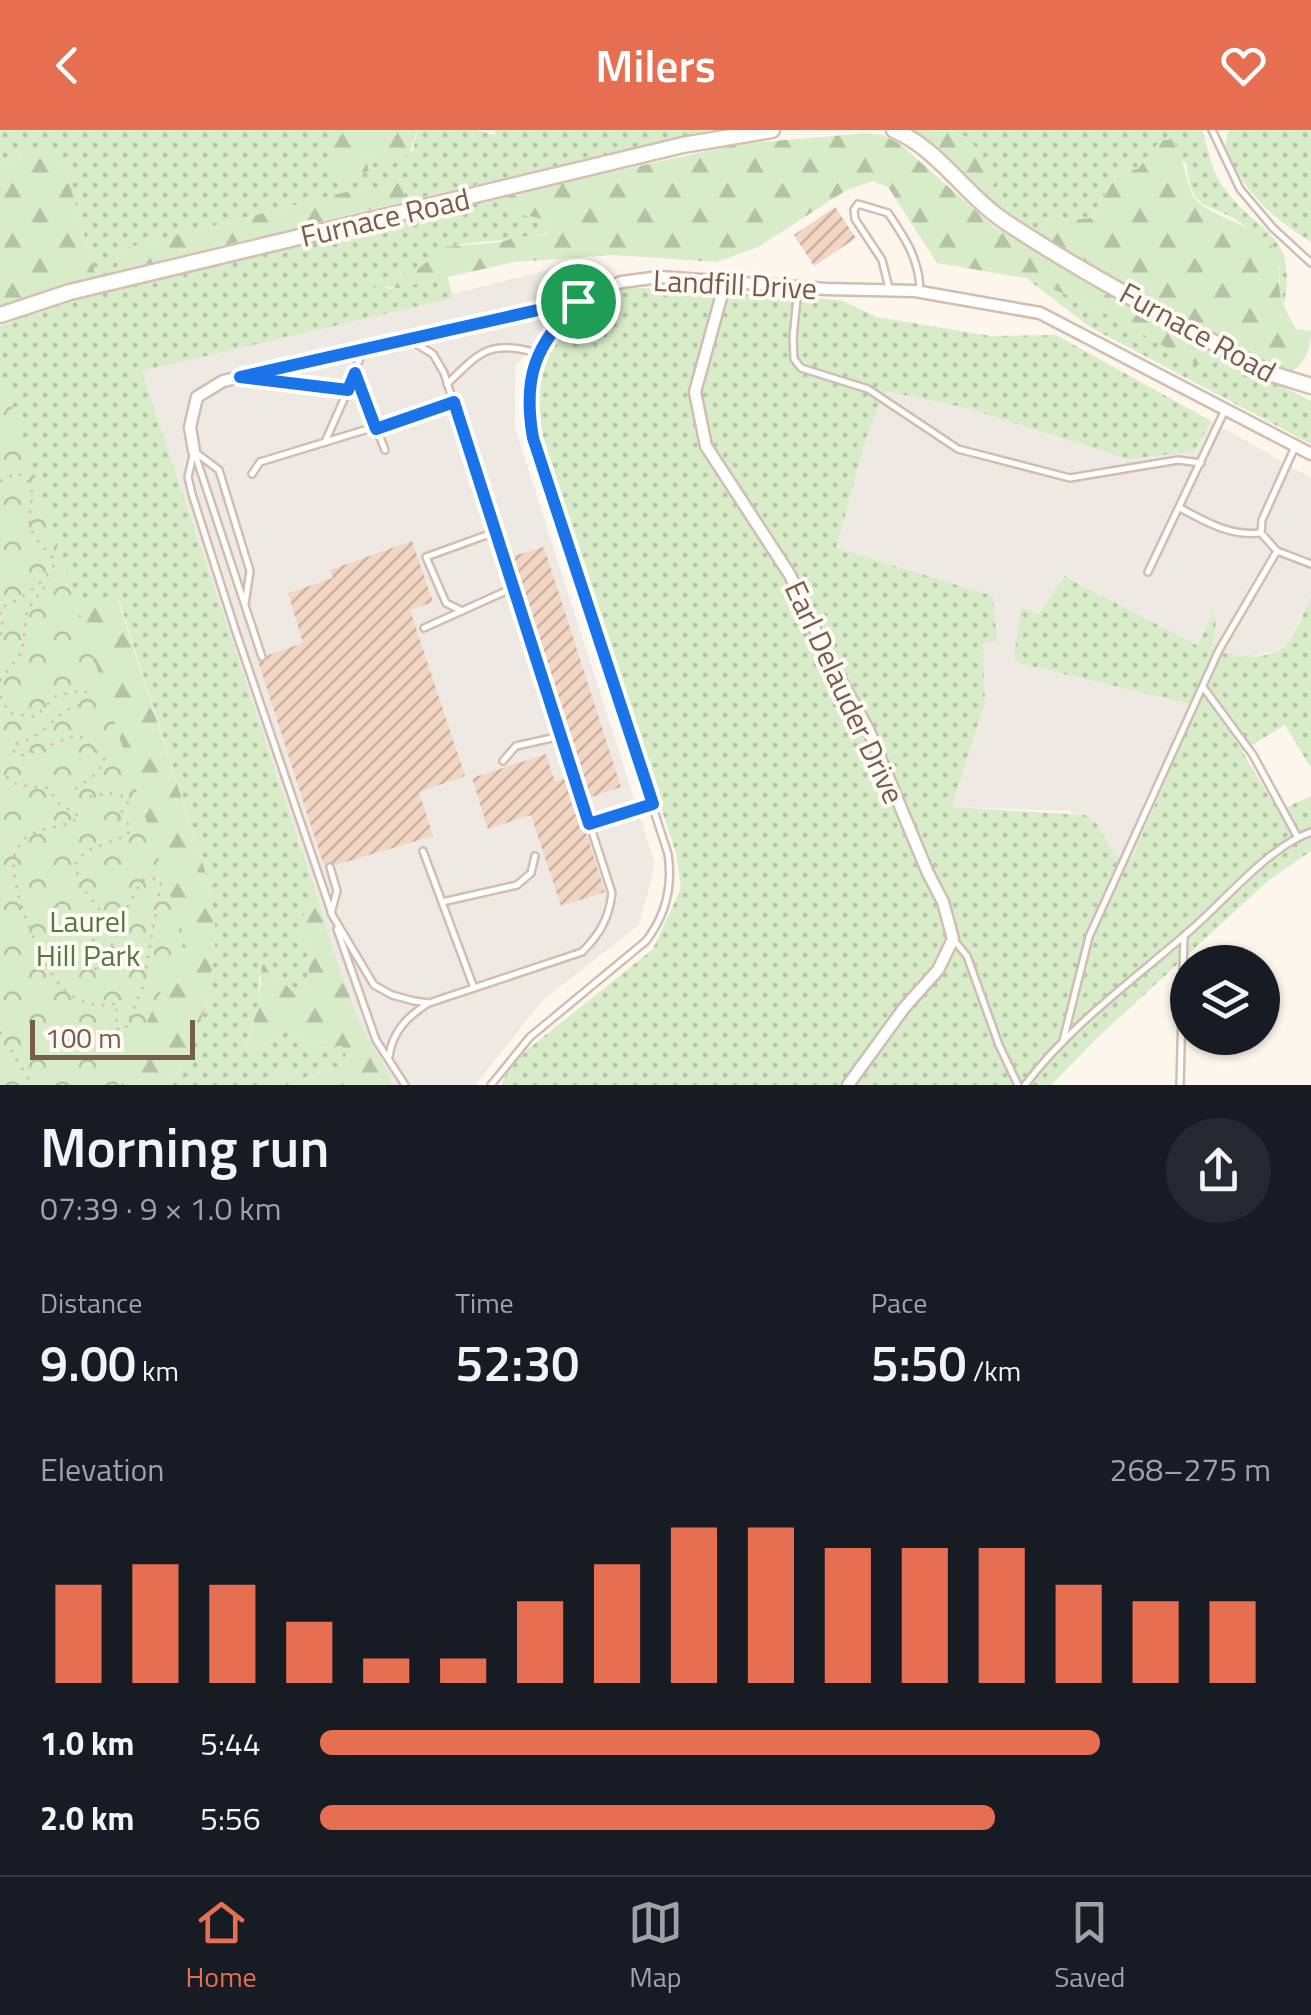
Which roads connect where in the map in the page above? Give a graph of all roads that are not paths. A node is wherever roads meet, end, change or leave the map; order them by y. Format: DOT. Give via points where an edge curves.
graph roads {
  1 [pos="772,130"];
  2 [pos="894,130"];
  3 [pos="1212,130"];
  4 [pos="1311,263"];
  5 [pos="726,283"];
  6 [pos="798,287"];
  7 [pos="890,291"];
  8 [pos="920,292"];
  9 [pos="578,301"];
  10 [pos="0,315"];
  11 [pos="406,338"];
  12 [pos="364,348"];
  13 [pos="537,353"];
  14 [pos="355,373"];
  15 [pos="240,377"];
  16 [pos="447,384"];
  17 [pos="1311,386"];
  18 [pos="348,390"];
  19 [pos="454,402"];
  20 [pos="1226,409"];
  21 [pos="376,429"];
  22 [pos="325,442"];
  23 [pos="1295,446"];
  24 [pos="385,450"];
  25 [pos="194,452"];
  26 [pos="1311,454"];
  27 [pos="1201,463"];
  28 [pos="252,474"];
  29 [pos="1179,508"];
  30 [pos="495,532"];
  31 [pos="1262,533"];
  32 [pos="1277,551"];
  33 [pos="1311,564"];
  34 [pos="1148,572"];
  35 [pos="513,588"];
  36 [pos="244,607"];
  37 [pos="462,611"];
  38 [pos="424,628"];
  39 [pos="262,657"];
  40 [pos="1202,685"];
  41 [pos="561,736"];
  42 [pos="504,761"];
  43 [pos="653,804"];
  44 [pos="589,824"];
  45 [pos="1311,832"];
  46 [pos="1297,836"];
  47 [pos="422,851"];
  48 [pos="535,856"];
  49 [pos="330,867"];
  50 [pos="442,902"];
  51 [pos="331,913"];
  52 [pos="1184,936"];
  53 [pos="953,939"];
  54 [pos="474,988"];
  55 [pos="429,1003"];
  56 [pos="1063,1041"];
  57 [pos="389,1060"];
  58 [pos="405,1085"];
  59 [pos="491,1085"];
  60 [pos="848,1085"];
  61 [pos="1022,1085"];
  62 [pos="1180,1085"];
  1 -- 10 [label="main road, Furnace Road" via="683,145 70,292"];
  2 -- 17 [label="main road, Furnace Road" via="928,151 1005,221 1266,372"];
  3 -- 4 [label="lane" via="1240,189"];
  5 -- 6 [label="street, Landfill Drive"];
  5 -- 9 [label="street, Landfill Drive" via="640,278"];
  5 -- 53 [label="street, Earl Delauder Drive" via="695,392 706,446 790,575 868,729 944,902"];
  6 -- 7 [label="street, Landfill Drive"];
  6 -- 27 [label="lane" via="793,338 801,368 868,389 958,449 1070,478 1178,460"];
  7 -- 8 [label="street, Landfill Drive"];
  7 -- 8 [label="lane" via="882,260 855,219 858,204 888,212 920,271"];
  8 -- 20 [label="street, Landfill Drive" via="1049,316"];
  9 -- 11 [label="street, Landfill Drive"];
  9 -- 13 [label="lane"];
  11 -- 12 [label="street, Landfill Drive"];
  11 -- 16 [label="lane" via="433,354"];
  12 -- 14 [label="lane"];
  12 -- 15 [label="street, Landfill Drive"];
  13 -- 16 [label="lane" via="488,349"];
  13 -- 43 [label="lane" via="529,395 533,438"];
  14 -- 18 [label="lane"];
  14 -- 21 [label="lane"];
  15 -- 18 [label="lane"];
  15 -- 25 [label="street, Landfill Drive" via="197,397 190,427"];
  16 -- 19 [label="lane"];
  18 -- 22 [label="lane"];
  19 -- 21 [label="lane"];
  19 -- 30 [label="lane"];
  20 -- 23 [label="street, Landfill Drive"];
  20 -- 27 [label="lane"];
  21 -- 22 [label="lane"];
  21 -- 24 [label="lane"];
  22 -- 28 [label="lane" via="260,462"];
  23 -- 26 [label="street, Landfill Drive"];
  23 -- 31 [label="lane"];
  25 -- 36 [label="lane"];
  25 -- 36 [label="lane" via="219,470 250,571"];
  25 -- 51 [label="lane" via="192,494"];
  27 -- 29 [label="lane"];
  29 -- 31 [label="lane" via="1240,535"];
  29 -- 34 [label="lane"];
  30 -- 35 [label="lane"];
  30 -- 37 [label="lane" via="426,557 446,603"];
  31 -- 32 [label="lane"];
  32 -- 33 [label="lane"];
  32 -- 40 [label="lane"];
  35 -- 37 [label="lane"];
  35 -- 41 [label="lane"];
  36 -- 39 [label="lane"];
  37 -- 38 [label="lane"];
  40 -- 46 [label="lane" via="1253,755"];
  40 -- 56 [label="lane" via="1089,937"];
  41 -- 42 [label="lane" via="516,746"];
  41 -- 44 [label="lane"];
  43 -- 44 [label="lane"];
  43 -- 59 [label="lane" via="670,878 656,928 530,1036"];
  44 -- 54 [label="lane" via="612,893 600,934 582,952"];
  45 -- 46 [label="lane"];
  46 -- 52 [label="lane"];
  47 -- 50 [label="lane"];
  48 -- 50 [label="lane" via="531,872 517,885"];
  49 -- 51 [label="lane" via="337,891"];
  50 -- 54 [label="lane"];
  51 -- 55 [label="lane" via="374,985"];
  51 -- 57 [label="lane"];
  52 -- 56 [label="lane"];
  52 -- 62 [label="lane"];
  53 -- 60 [label="street" via="938,970"];
  53 -- 61 [label="lane" via="967,956 998,1044"];
  54 -- 55 [label="lane"];
  55 -- 57 [label="lane" via="397,1032"];
  56 -- 61 [label="lane"];
  57 -- 58 [label="lane"];
}
